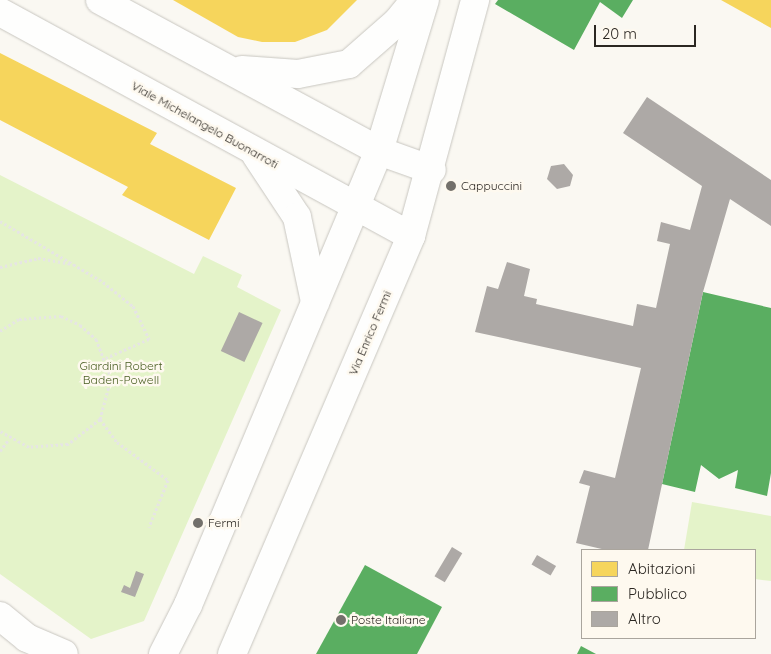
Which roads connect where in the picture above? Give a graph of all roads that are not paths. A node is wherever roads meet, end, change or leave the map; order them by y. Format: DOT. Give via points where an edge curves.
graph roads {
  1 [pos="100,0"];
  2 [pos="414,0"];
  3 [pos="425,0"];
  4 [pos="475,0"];
  5 [pos="0,12"];
  6 [pos="228,68"];
  7 [pos="254,151"];
  8 [pos="380,151"];
  9 [pos="432,170"];
  10 [pos="355,207"];
  11 [pos="411,236"];
  12 [pos="316,302"];
  13 [pos="0,616"];
  14 [pos="64,654"];
  15 [pos="163,654"];
  16 [pos="232,654"];
  1 -- 6 [label="street"];
  2 -- 6 [label="street" via="398,22 349,64 298,74"];
  3 -- 8 [label="street"];
  4 -- 9 [label="street, Via Enrico Fermi"];
  5 -- 7 [label="street, Viale Michelangelo Buonarroti"];
  6 -- 8 [label="street"];
  7 -- 10 [label="street, Viale Michelangelo Buonarroti"];
  7 -- 12 [label="street" via="297,218"];
  8 -- 9 [label="street"];
  8 -- 10 [label="street"];
  9 -- 11 [label="street, Via Enrico Fermi"];
  10 -- 11 [label="street, Viale Michelangelo Buonarroti"];
  10 -- 12 [label="street"];
  11 -- 16 [label="street, Via Enrico Fermi"];
  12 -- 15 [label="street"];
  13 -- 14 [label="street" via="27,638"];
}
